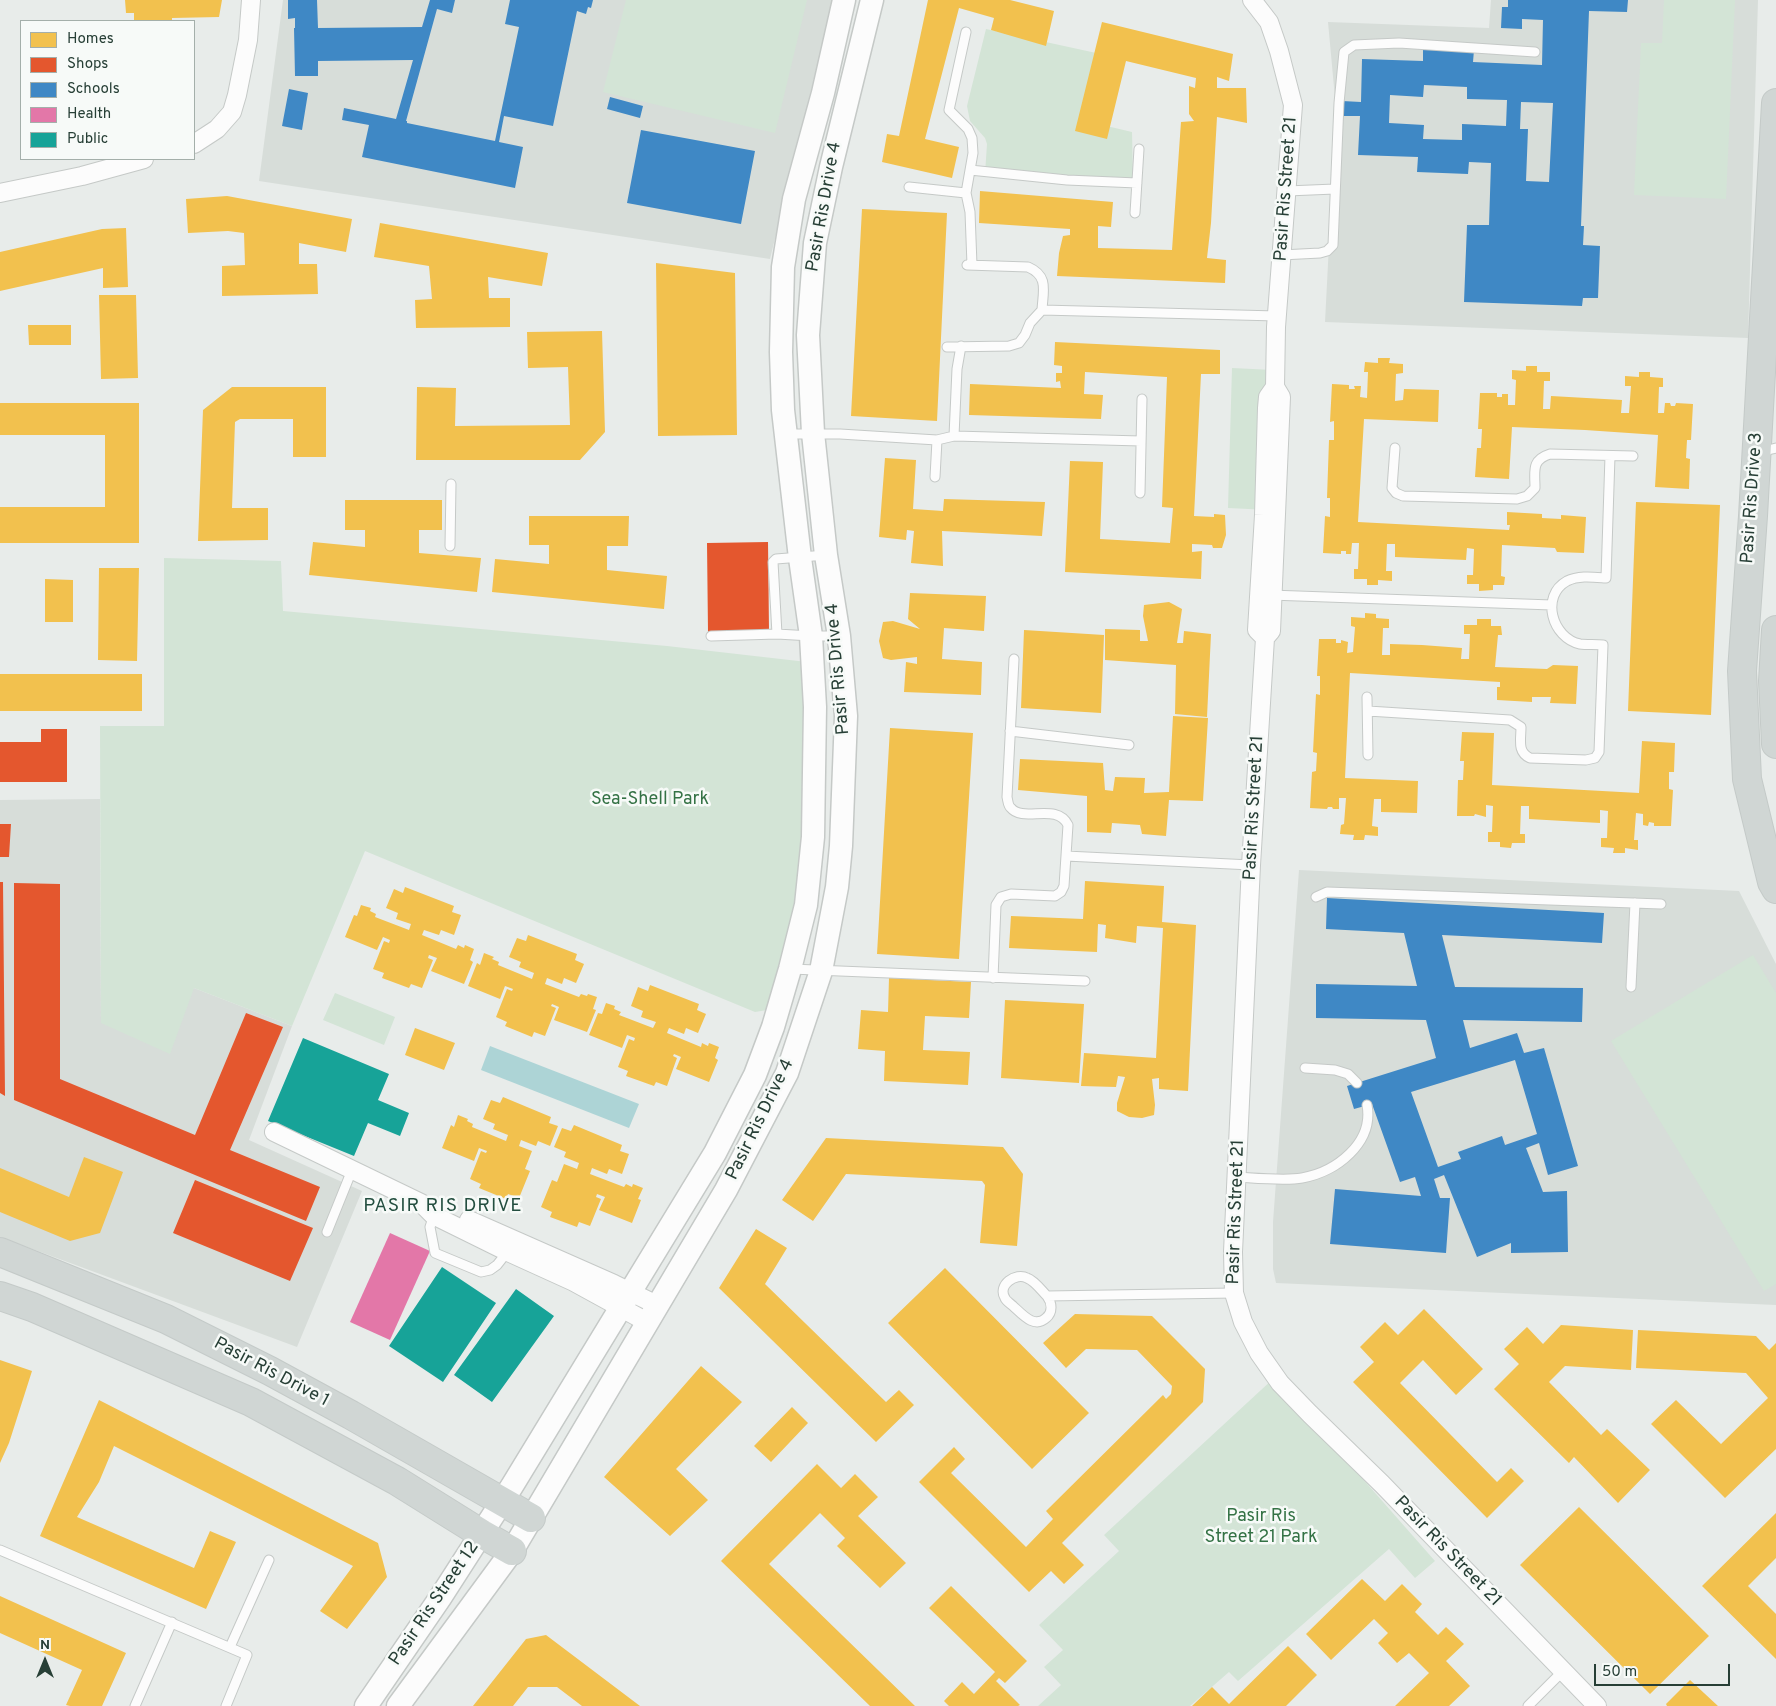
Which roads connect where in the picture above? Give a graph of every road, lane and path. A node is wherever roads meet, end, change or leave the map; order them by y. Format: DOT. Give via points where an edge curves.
graph roads {
  1 [pos="251,0"];
  2 [pos="844,0"];
  3 [pos="872,0"];
  4 [pos="1252,0"];
  5 [pos="966,32"];
  6 [pos="1535,52"];
  7 [pos="1776,103"];
  8 [pos="195,143"];
  9 [pos="1138,149"];
  10 [pos="140,160"];
  11 [pos="970,170"];
  12 [pos="1137,183"];
  13 [pos="909,187"];
  14 [pos="1335,189"];
  15 [pos="1287,191"];
  16 [pos="0,193"];
  17 [pos="966,193"];
  18 [pos="1135,213"];
  19 [pos="1281,255"];
  20 [pos="1042,310"];
  21 [pos="1277,316"];
  22 [pos="961,346"];
  23 [pos="948,347"];
  24 [pos="1142,399"];
  25 [pos="813,433"];
  26 [pos="786,434"];
  27 [pos="954,436"];
  28 [pos="936,440"];
  29 [pos="1141,441"];
  30 [pos="1395,448"];
  31 [pos="1610,456"];
  32 [pos="1633,456"];
  33 [pos="1766,457"];
  34 [pos="935,477"];
  35 [pos="451,484"];
  36 [pos="1140,493"];
  37 [pos="450,546"];
  38 [pos="826,555"];
  39 [pos="800,558"];
  40 [pos="1266,595"];
  41 [pos="1552,605"];
  42 [pos="1776,630"];
  43 [pos="777,634"];
  44 [pos="711,636"];
  45 [pos="811,636"];
  46 [pos="839,636"];
  47 [pos="1014,659"];
  48 [pos="1367,698"];
  49 [pos="1368,711"];
  50 [pos="1010,731"];
  51 [pos="1776,744"];
  52 [pos="1128,745"];
  53 [pos="1368,755"];
  54 [pos="1066,856"];
  55 [pos="1251,865"];
  56 [pos="1776,889"];
  57 [pos="1316,897"];
  58 [pos="1636,903"];
  59 [pos="1661,904"];
  60 [pos="790,969"];
  61 [pos="821,971"];
  62 [pos="993,978"];
  63 [pos="1085,981"];
  64 [pos="1631,988"];
  65 [pos="1305,1068"];
  66 [pos="1357,1082"];
  67 [pos="1367,1106"];
  68 [pos="274,1132"];
  69 [pos="352,1170"];
  70 [pos="1237,1177"];
  71 [pos="430,1208"];
  72 [pos="327,1232"];
  73 [pos="511,1246"];
  74 [pos="0,1252"];
  75 [pos="1234,1293"];
  76 [pos="0,1296"];
  77 [pos="1047,1296"];
  78 [pos="626,1299"];
  79 [pos="652,1314"];
  80 [pos="502,1502"];
  81 [pos="531,1518"];
  82 [pos="482,1534"];
  83 [pos="0,1550"];
  84 [pos="512,1551"];
  85 [pos="269,1560"];
  86 [pos="172,1622"];
  87 [pos="230,1648"];
  88 [pos="1562,1672"];
  89 [pos="135,1706"];
  90 [pos="226,1706"];
  91 [pos="366,1706"];
  92 [pos="398,1706"];
  93 [pos="1528,1706"];
  94 [pos="1597,1706"];
  1 -- 8 [label="street" via="248,40 232,112 217,129"];
  2 -- 26 [label="street, Pasir Ris Drive 4" via="794,199 784,267 781,352"];
  3 -- 25 [label="street, Pasir Ris Drive 4" via="830,168 815,243 808,335"];
  4 -- 15 [label="street, Pasir Ris Street 21" via="1269,22 1280,51 1293,105"];
  5 -- 11 [label="lane" via="949,110 968,129 972,138"];
  6 -- 14 [label="lane" via="1399,44 1354,45 1344,52"];
  7 -- 33 [label="main road, Pasir Ris Drive 3"];
  9 -- 12 [label="lane"];
  10 -- 16 [label="street"];
  11 -- 12 [label="lane" via="1066,180"];
  11 -- 17 [label="lane"];
  12 -- 18 [label="lane"];
  13 -- 17 [label="lane"];
  14 -- 15 [label="lane"];
  14 -- 19 [label="lane" via="1333,245 1320,253"];
  15 -- 19 [label="street, Pasir Ris Street 21"];
  17 -- 20 [label="lane" via="970,212 969,265 1035,270 1043,281"];
  19 -- 21 [label="street, Pasir Ris Street 21"];
  20 -- 21 [label="lane"];
  20 -- 22 [label="lane" via="1019,342 1009,346"];
  21 -- 40 [label="street, Pasir Ris Street 21" via="1275,387 1268,397 1267,408"];
  22 -- 23 [label="lane"];
  22 -- 27 [label="lane"];
  24 -- 29 [label="lane"];
  25 -- 26 [label="lane"];
  25 -- 28 [label="lane"];
  25 -- 38 [label="street, Pasir Ris Drive 4"];
  26 -- 39 [label="street, Pasir Ris Drive 4"];
  27 -- 28 [label="lane"];
  27 -- 29 [label="lane"];
  28 -- 34 [label="lane"];
  29 -- 36 [label="lane"];
  30 -- 31 [label="lane" via="1392,488 1403,496 1517,499 1527,496 1535,488 1536,464 1540,457 1550,454"];
  31 -- 32 [label="lane"];
  31 -- 41 [label="lane" via="1606,578 1568,581 1559,587"];
  33 -- 56 [label="main road, Pasir Ris Drive 3" via="1742,671 1746,769"];
  35 -- 37 [label="lane"];
  38 -- 39 [label="lane"];
  38 -- 46 [label="street, Pasir Ris Drive 4"];
  39 -- 43 [label="lane" via="776,559 773,562"];
  39 -- 45 [label="street, Pasir Ris Drive 4"];
  40 -- 41 [label="lane"];
  40 -- 55 [label="street, Pasir Ris Street 21" via="1271,631 1265,638"];
  41 -- 49 [label="lane" via="1557,629 1565,636 1580,644 1603,645 1599,752 1595,758 1530,758 1523,755 1520,749 1521,727 1510,720"];
  42 -- 51 [label="main road" via="1773,681"];
  43 -- 44 [label="lane"];
  43 -- 45 [label="lane"];
  45 -- 46 [label="lane"];
  45 -- 60 [label="street, Pasir Ris Drive 4" via="815,707 813,838 806,905"];
  46 -- 61 [label="street, Pasir Ris Drive 4" via="846,716 842,846"];
  47 -- 50 [label="lane"];
  48 -- 49 [label="lane"];
  49 -- 53 [label="lane"];
  50 -- 52 [label="lane"];
  50 -- 54 [label="lane" via="1007,797 1010,808 1016,813 1057,814 1065,818 1068,825"];
  54 -- 55 [label="lane"];
  54 -- 62 [label="lane" via="1061,892 1055,896 1011,894 1001,897 996,905"];
  55 -- 70 [label="street, Pasir Ris Street 21"];
  57 -- 58 [label="lane" via="1328,892"];
  58 -- 59 [label="lane"];
  58 -- 64 [label="lane"];
  60 -- 61 [label="lane"];
  60 -- 78 [label="street, Pasir Ris Drive 4" via="755,1075 714,1153"];
  61 -- 62 [label="lane"];
  61 -- 79 [label="street, Pasir Ris Drive 4" via="787,1073 726,1190"];
  62 -- 63 [label="lane"];
  65 -- 66 [label="lane" via="1335,1070 1348,1074"];
  67 -- 70 [label="lane" via="1366,1127 1360,1143 1331,1167 1301,1178"];
  68 -- 69 [label="street"];
  69 -- 71 [label="street"];
  69 -- 72 [label="lane"];
  70 -- 75 [label="street, Pasir Ris Street 21"];
  71 -- 73 [label="street"];
  71 -- 73 [label="lane" via="435,1253 481,1272 497,1265"];
  73 -- 78 [label="street" via="571,1280"];
  74 -- 80 [label="main road, Pasir Ris Drive 1" via="166,1318 270,1371"];
  75 -- 77 [label="lane"];
  75 -- 88 [label="street, Pasir Ris Street 21" via="1243,1322 1280,1383"];
  76 -- 82 [label="main road, Pasir Ris Drive 1" via="251,1402 397,1481"];
  77 -- 77 [label="lane" via="1050,1313 1037,1322 1026,1318 1003,1293 1008,1280 1018,1276 1029,1278"];
  78 -- 79 [label="street"];
  78 -- 80 [label="street, Pasir Ris Drive 4"];
  79 -- 81 [label="street, Pasir Ris Drive 4"];
  80 -- 81 [label="main road, Pasir Ris Drive 1"];
  80 -- 82 [label="street, Pasir Ris Street 12"];
  81 -- 84 [label="street, Pasir Ris Street 12"];
  82 -- 84 [label="main road, Pasir Ris Drive 1"];
  82 -- 91 [label="street, Pasir Ris Street 12"];
  83 -- 86 [label="lane"];
  84 -- 92 [label="street, Pasir Ris Street 12"];
  85 -- 87 [label="lane"];
  86 -- 87 [label="lane"];
  86 -- 89 [label="lane"];
  87 -- 90 [label="lane" via="247,1655"];
  88 -- 93 [label="lane"];
  88 -- 94 [label="street, Pasir Ris Street 21"];
}
